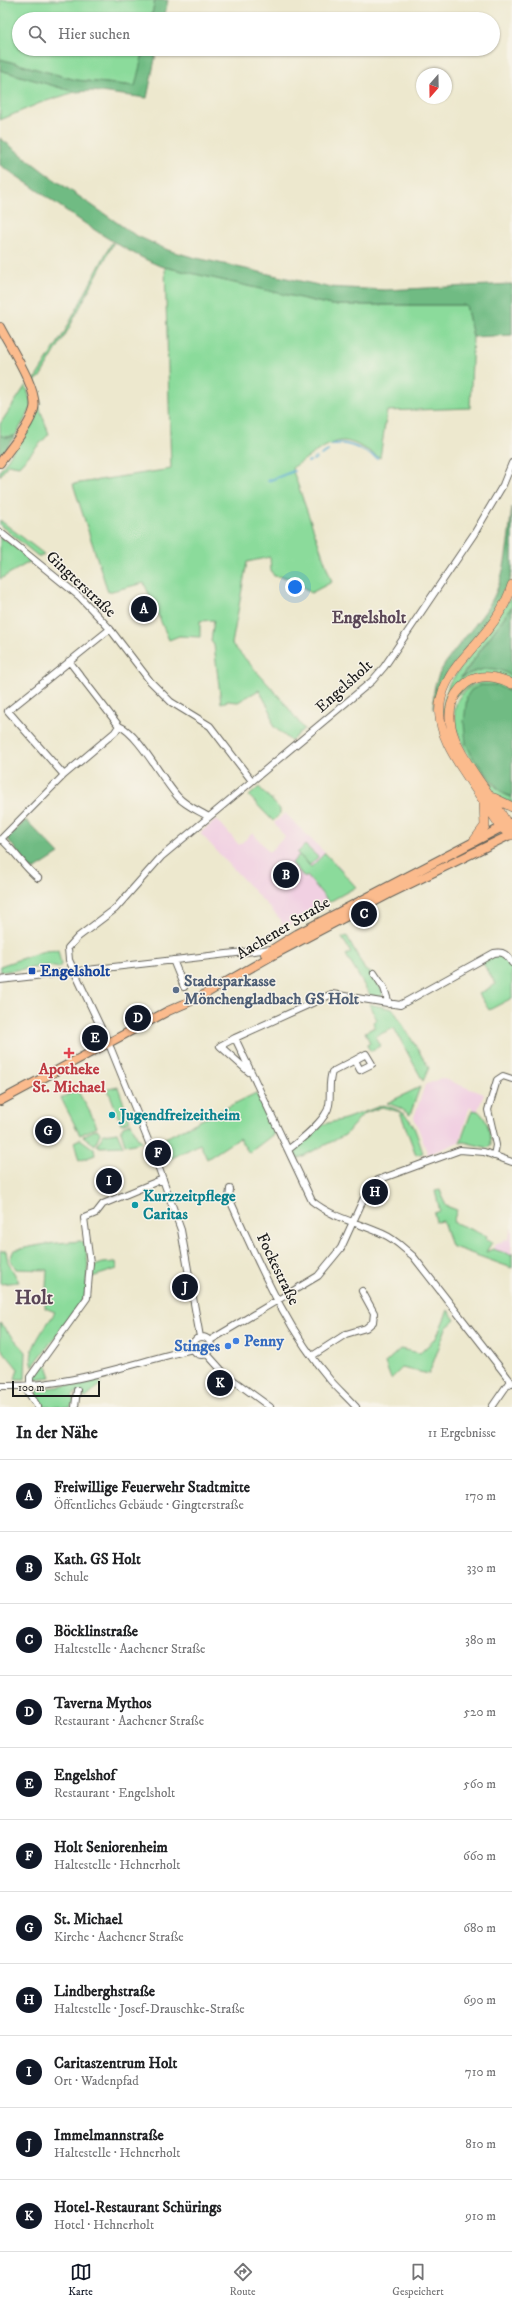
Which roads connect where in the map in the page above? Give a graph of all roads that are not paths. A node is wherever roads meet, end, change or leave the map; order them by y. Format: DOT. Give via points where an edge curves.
graph roads {
  1 [pos="0,327"];
  2 [pos="0,463"];
  3 [pos="512,463"];
  4 [pos="0,532"];
  5 [pos="512,585"];
  6 [pos="110,629"];
  7 [pos="69,662"];
  8 [pos="512,684"];
  9 [pos="8,711"];
  10 [pos="0,712"];
  11 [pos="119,726"];
  12 [pos="64,775"];
  13 [pos="252,781"];
  14 [pos="486,796"];
  15 [pos="512,807"];
  16 [pos="209,817"];
  17 [pos="507,824"];
  18 [pos="511,835"];
  19 [pos="1,839"];
  20 [pos="474,841"];
  21 [pos="38,878"];
  22 [pos="297,934"];
  23 [pos="292,945"];
  24 [pos="273,949"];
  25 [pos="256,950"];
  26 [pos="173,960"];
  27 [pos="512,963"];
  28 [pos="76,973"];
  29 [pos="374,973"];
  30 [pos="0,980"];
  31 [pos="184,986"];
  32 [pos="390,1004"];
  33 [pos="177,1007"];
  34 [pos="235,1038"];
  35 [pos="109,1044"];
  36 [pos="355,1060"];
  37 [pos="249,1072"];
  38 [pos="512,1078"];
  39 [pos="0,1101"];
  40 [pos="288,1150"];
  41 [pos="494,1156"];
  42 [pos="512,1162"];
  43 [pos="163,1179"];
  44 [pos="230,1188"];
  45 [pos="353,1222"];
  46 [pos="362,1291"];
  47 [pos="277,1301"];
  48 [pos="200,1338"];
  49 [pos="209,1341"];
  50 [pos="193,1348"];
  51 [pos="207,1354"];
  52 [pos="312,1356"];
  53 [pos="511,1382"];
  54 [pos="0,1386"];
  55 [pos="27,1386"];
  56 [pos="77,1390"];
  57 [pos="78,1406"];
  58 [pos="38,1407"];
  59 [pos="270,1407"];
  60 [pos="356,1407"];
  61 [pos="492,1407"];
  1 -- 2 [label="main road" via="35,403 31,418"];
  3 -- 13 [label="street, Engelsholt" via="474,534 384,667 360,693"];
  4 -- 6 [label="street, Gingterstraße" via="80,597"];
  5 -- 14 [label="highway" via="492,625 456,665 448,679 439,707 439,723 448,747"];
  6 -- 7 [label="street"];
  6 -- 13 [label="street, Gingterstraße" via="150,681 171,702 210,726"];
  7 -- 9 [label="street"];
  7 -- 11 [label="street"];
  8 -- 14 [label="highway" via="497,678 478,678 462,687 451,704 450,723 454,740"];
  9 -- 10 [label="street"];
  9 -- 12 [label="street"];
  11 -- 12 [label="street"];
  11 -- 16 [label="street" via="125,728 178,798"];
  12 -- 19 [label="street"];
  13 -- 16 [label="street, Engelsholt"];
  14 -- 15 [label="highway"];
  14 -- 17 [label="highway"];
  14 -- 20 [label="highway" via="485,826"];
  16 -- 28 [label="street, Engelsholt" via="161,857 114,909 71,943 68,948 69,960"];
  17 -- 18 [label="highway"];
  17 -- 20 [label="main road, Aachener Straße"];
  18 -- 23 [label="main road, Aachener Straße" via="389,894"];
  19 -- 21 [label="street"];
  20 -- 22 [label="main road, Aachener Straße"];
  22 -- 24 [label="main road, Aachener Straße"];
  22 -- 25 [label="street"];
  23 -- 24 [label="street"];
  23 -- 33 [label="main road, Aachener Straße" via="198,998"];
  24 -- 25 [label="street"];
  24 -- 33 [label="main road, Aachener Straße" via="188,998"];
  25 -- 26 [label="street"];
  26 -- 28 [label="street"];
  26 -- 31 [label="street"];
  27 -- 32 [label="street" via="507,955 501,952 494,953 400,1005"];
  28 -- 30 [label="street"];
  28 -- 35 [label="street, Engelsholt"];
  29 -- 32 [label="street" via="384,988"];
  32 -- 34 [label="street" via="332,994"];
  33 -- 35 [label="main road, Aachener Straße"];
  34 -- 37 [label="street"];
  34 -- 37 [label="street" via="220,1046"];
  35 -- 39 [label="main road, Aachener Straße"];
  35 -- 43 [label="street, Engelsholt"];
  36 -- 40 [label="street" via="332,1072 329,1081 329,1106 324,1117"];
  37 -- 40 [label="street"];
  38 -- 41 [label="street" via="503,1076 497,1080 488,1110 496,1144"];
  40 -- 45 [label="street" via="312,1201 325,1211"];
  41 -- 42 [label="street"];
  41 -- 45 [label="street" via="472,1150 460,1150 378,1180 368,1189"];
  43 -- 48 [label="street, Engelsholt" via="183,1236"];
  43 -- 55 [label="street" via="103,1204 96,1213 84,1218 90,1263 87,1298 30,1377"];
  44 -- 47 [label="street, Fockestraße" via="229,1198"];
  45 -- 47 [label="street" via="341,1248 329,1265 318,1276"];
  45 -- 53 [label="street" via="396,1241 413,1256"];
  46 -- 52 [label="street" via="374,1313 372,1322 366,1328 346,1334"];
  47 -- 49 [label="street"];
  47 -- 52 [label="street, Fockestraße"];
  48 -- 49 [label="street"];
  48 -- 50 [label="street" via="194,1341"];
  49 -- 51 [label="street" via="211,1348"];
  50 -- 51 [label="street" via="199,1355"];
  50 -- 55 [label="street" via="87,1378"];
  51 -- 59 [label="street" via="224,1374"];
  52 -- 60 [label="street, Fockestraße"];
  53 -- 61 [label="street"];
  54 -- 55 [label="street"];
  55 -- 58 [label="street"];
  56 -- 57 [label="street"];
}
